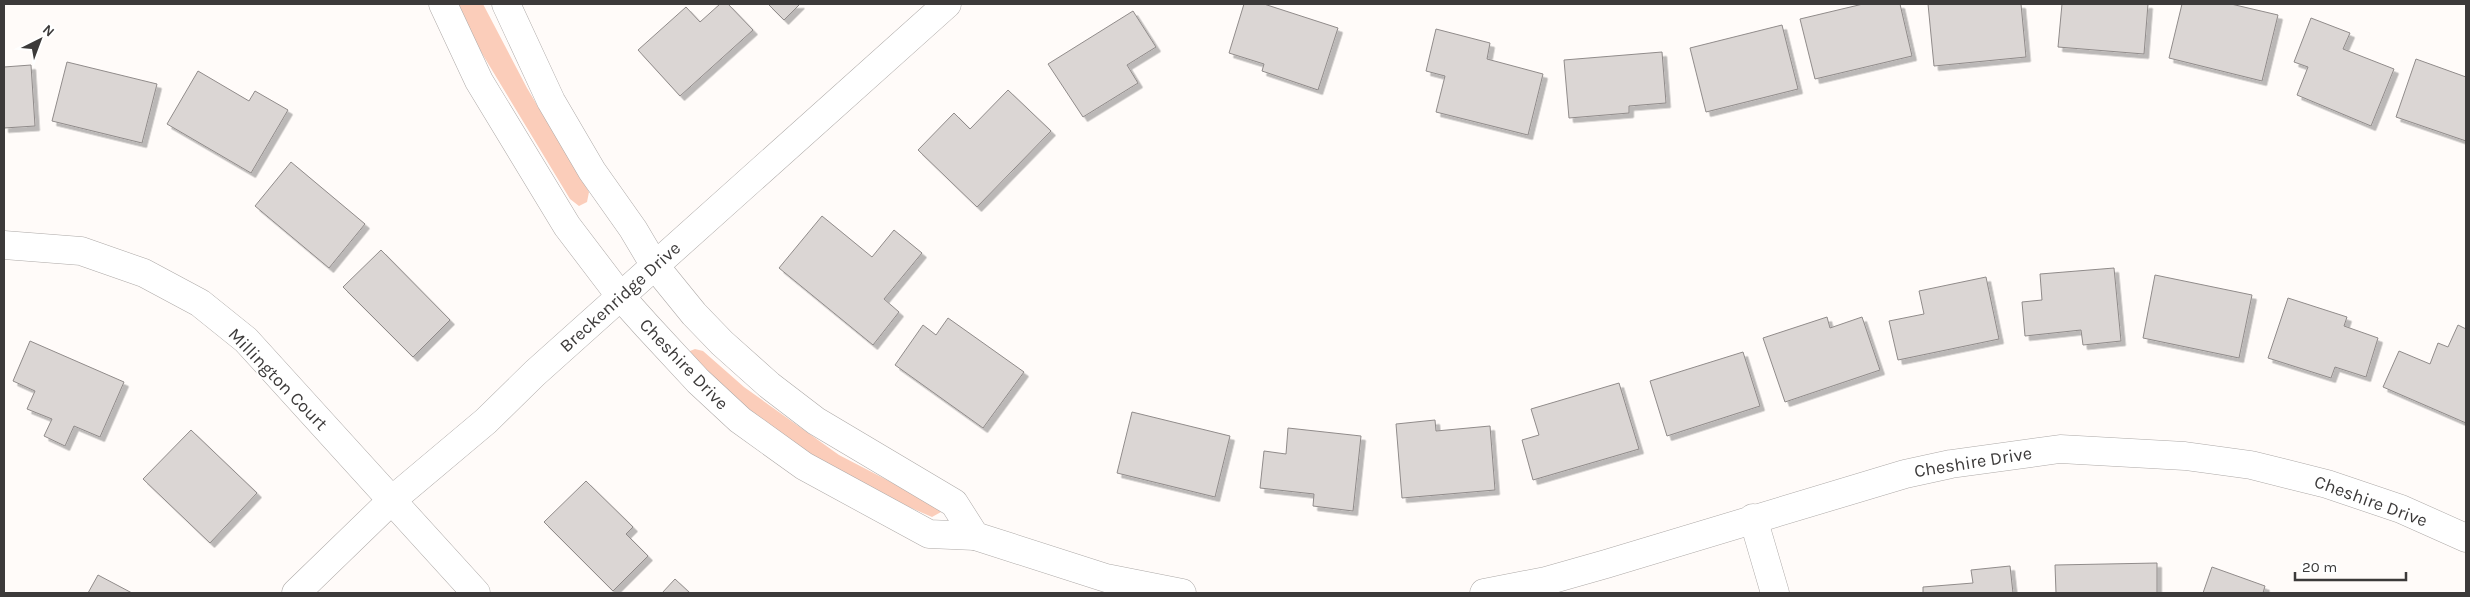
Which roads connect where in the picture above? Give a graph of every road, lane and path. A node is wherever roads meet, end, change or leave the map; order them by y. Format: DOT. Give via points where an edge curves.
graph roads {
  1 [pos="443,4"];
  2 [pos="506,4"];
  3 [pos="947,4"];
  4 [pos="4,245"];
  5 [pos="655,266"];
  6 [pos="621,297"];
  7 [pos="392,500"];
  8 [pos="1753,518"];
  9 [pos="975,536"];
  10 [pos="2466,538"];
  11 [pos="296,593"];
  12 [pos="476,593"];
  13 [pos="1182,593"];
  14 [pos="1484,593"];
  15 [pos="1775,593"];
  1 -- 6 [label="street, Cheshire Drive" via="479,81 538,180 567,226"];
  2 -- 5 [label="street" via="552,101 592,171"];
  3 -- 5 [label="street, Breckenridge Drive"];
  4 -- 7 [label="street, Millington Court" via="81,251 144,273 200,303 246,340"];
  5 -- 6 [label="street, Breckenridge Drive"];
  5 -- 9 [label="street" via="711,331 769,385 816,421 954,503"];
  6 -- 7 [label="street, Breckenridge Drive" via="486,421"];
  6 -- 9 [label="street, Cheshire Drive" via="740,420 804,466 928,534"];
  7 -- 11 [label="street, Breckenridge Drive"];
  7 -- 12 [label="street, Millington Court"];
  8 -- 10 [label="street, Cheshire Drive" via="1905,474 1951,464 2060,449 2185,456 2251,466 2336,487 2401,509"];
  8 -- 14 [label="street, Cheshire Drive" via="1572,574"];
  8 -- 15 [label="street"];
  9 -- 13 [label="street, Cheshire Drive" via="1106,578"];
}
